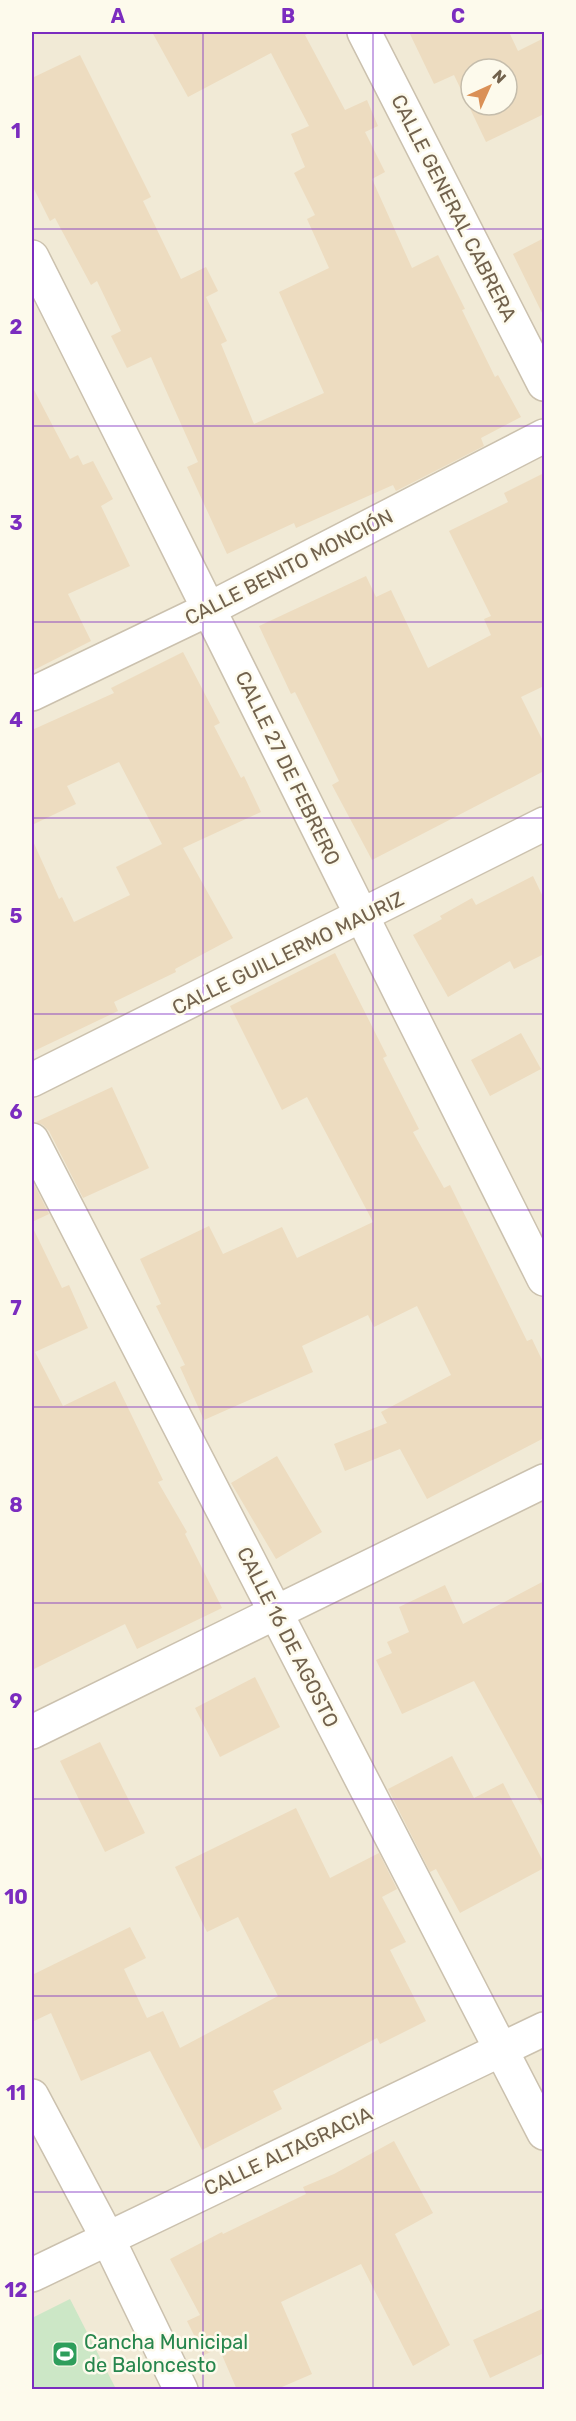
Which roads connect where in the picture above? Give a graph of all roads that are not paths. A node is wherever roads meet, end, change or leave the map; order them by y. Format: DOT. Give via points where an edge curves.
graph roads {
  1 [pos="364,32"];
  2 [pos="32,257"];
  3 [pos="544,384"];
  4 [pos="544,436"];
  5 [pos="209,609"];
  6 [pos="32,694"];
  7 [pos="544,824"];
  8 [pos="361,918"];
  9 [pos="32,1080"];
  10 [pos="32,1140"];
  11 [pos="544,1279"];
  12 [pos="544,1481"];
  13 [pos="275,1612"];
  14 [pos="32,1732"];
  15 [pos="544,2029"];
  16 [pos="502,2049"];
  17 [pos="32,2096"];
  18 [pos="544,2133"];
  19 [pos="107,2237"];
  20 [pos="32,2275"];
  21 [pos="181,2390"];
  1 -- 3 [label="street, CALLE GENERAL CABRERA"];
  2 -- 5 [label="street, CALLE 27 DE FEBRERO"];
  4 -- 5 [label="street, CALLE BENITO MONCIÓN"];
  5 -- 6 [label="street, CALLE BENITO MONCIÓN"];
  5 -- 8 [label="street, CALLE 27 DE FEBRERO"];
  7 -- 8 [label="street, CALLE GUILLERMO MAURIZ"];
  8 -- 9 [label="street, CALLE GUILLERMO MAURIZ"];
  8 -- 11 [label="street, CALLE 27 DE FEBRERO"];
  10 -- 13 [label="street, CALLE 16 DE AGOSTO"];
  12 -- 13 [label="street"];
  13 -- 14 [label="street"];
  13 -- 16 [label="street, CALLE 16 DE AGOSTO"];
  15 -- 16 [label="street, CALLE ALTAGRACIA"];
  16 -- 18 [label="street, CALLE 16 DE AGOSTO"];
  16 -- 19 [label="street, CALLE ALTAGRACIA"];
  17 -- 19 [label="street"];
  19 -- 20 [label="street, CALLE ALTAGRACIA"];
  19 -- 21 [label="street"];
}
